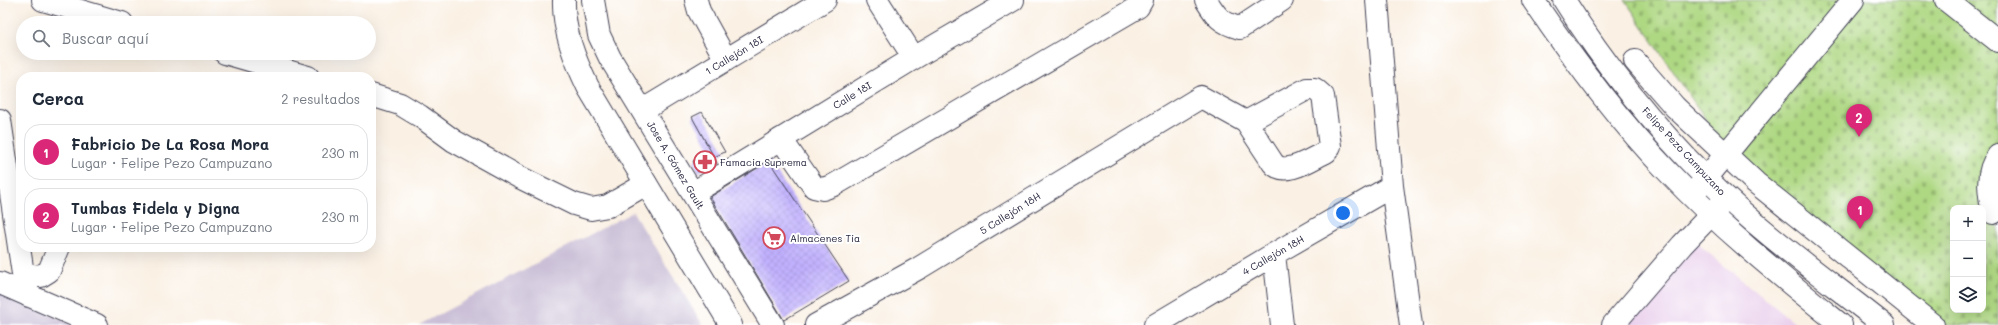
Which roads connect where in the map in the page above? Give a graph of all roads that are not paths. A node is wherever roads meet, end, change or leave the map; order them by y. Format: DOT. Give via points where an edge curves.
graph roads {
  1 [pos="43,0"];
  2 [pos="564,0"];
  3 [pos="594,0"];
  4 [pos="696,0"];
  5 [pos="825,0"];
  6 [pos="877,0"];
  7 [pos="1013,0"];
  8 [pos="1142,0"];
  9 [pos="1206,0"];
  10 [pos="1282,0"];
  11 [pos="1377,0"];
  12 [pos="1533,0"];
  13 [pos="1564,0"];
  14 [pos="1853,0"];
  15 [pos="1946,0"];
  16 [pos="98,16"];
  17 [pos="1998,41"];
  18 [pos="914,58"];
  19 [pos="249,60"];
  20 [pos="726,60"];
  21 [pos="1635,61"];
  22 [pos="291,72"];
  23 [pos="376,97"];
  24 [pos="643,110"];
  25 [pos="0,120"];
  26 [pos="1246,122"];
  27 [pos="780,139"];
  28 [pos="1726,156"];
  29 [pos="1998,156"];
  30 [pos="1707,178"];
  31 [pos="646,184"];
  32 [pos="1392,186"];
  33 [pos="693,193"];
  34 [pos="1692,195"];
  35 [pos="1727,197"];
  36 [pos="1993,213"];
  37 [pos="1712,215"];
  38 [pos="16,227"];
  39 [pos="20,252"];
  40 [pos="57,252"];
  41 [pos="1274,254"];
  42 [pos="23,274"];
  43 [pos="0,283"];
  44 [pos="29,296"];
  45 [pos="97,325"];
  46 [pos="731,325"];
  47 [pos="773,325"];
  48 [pos="816,325"];
  49 [pos="1155,325"];
  50 [pos="1282,325"];
  51 [pos="1411,325"];
  52 [pos="1613,325"];
  53 [pos="1841,325"];
  54 [pos="1884,325"];
  55 [pos="1933,325"];
  1 -- 16 [label="street"];
  2 -- 31 [label="street" via="567,34 575,60 588,87"];
  3 -- 24 [label="street, Jose A. Gómez Gault" via="599,35 610,58"];
  4 -- 20 [label="street"];
  5 -- 20 [label="street, 1 Callejón 18I"];
  6 -- 18 [label="street"];
  7 -- 18 [label="street, Calle 18I"];
  8 -- 27 [label="street" via="1132,10 823,189 814,187"];
  9 -- 10 [label="street" via="1216,16 1227,25 1240,28"];
  11 -- 32 [label="street"];
  12 -- 34 [label="street" via="1589,80 1633,134"];
  13 -- 30 [label="street, Felipe Pezo Campuzano" via="1584,32 1638,104"];
  14 -- 28 [label="street"];
  15 -- 17 [label="street"];
  18 -- 27 [label="street, Calle 18I"];
  19 -- 22 [label="street"];
  20 -- 24 [label="street, 1 Callejón 18I"];
  21 -- 28 [label="street" via="1675,107"];
  23 -- 31 [label="street" via="400,104 454,141 574,204 591,209 608,206"];
  24 -- 33 [label="street, Jose A. Gómez Gault"];
  25 -- 38 [label="street"];
  26 -- 48 [label="street, 5 Callejón 18H" via="1201,97 922,274"];
  27 -- 33 [label="street, Calle 18I"];
  28 -- 30 [label="street"];
  28 -- 55 [label="street"];
  29 -- 36 [label="street" via="1993,161 1988,187"];
  30 -- 34 [label="street"];
  30 -- 35 [label="street, Felipe Pezo Campuzano"];
  31 -- 46 [label="street"];
  32 -- 41 [label="street, 4 Callejón 18H"];
  32 -- 51 [label="street"];
  33 -- 47 [label="street, Jose A. Gómez Gault"];
  34 -- 37 [label="street"];
  35 -- 37 [label="street"];
  35 -- 54 [label="street, Felipe Pezo Campuzano"];
  37 -- 52 [label="street" via="1682,245"];
  37 -- 53 [label="street" via="1768,266"];
  39 -- 42 [label="street"];
  40 -- 42 [label="street" via="49,271 41,276"];
  41 -- 49 [label="street, 4 Callejón 18H"];
  41 -- 50 [label="street"];
  42 -- 44 [label="street"];
  43 -- 44 [label="street"];
  44 -- 45 [label="street"];
}
